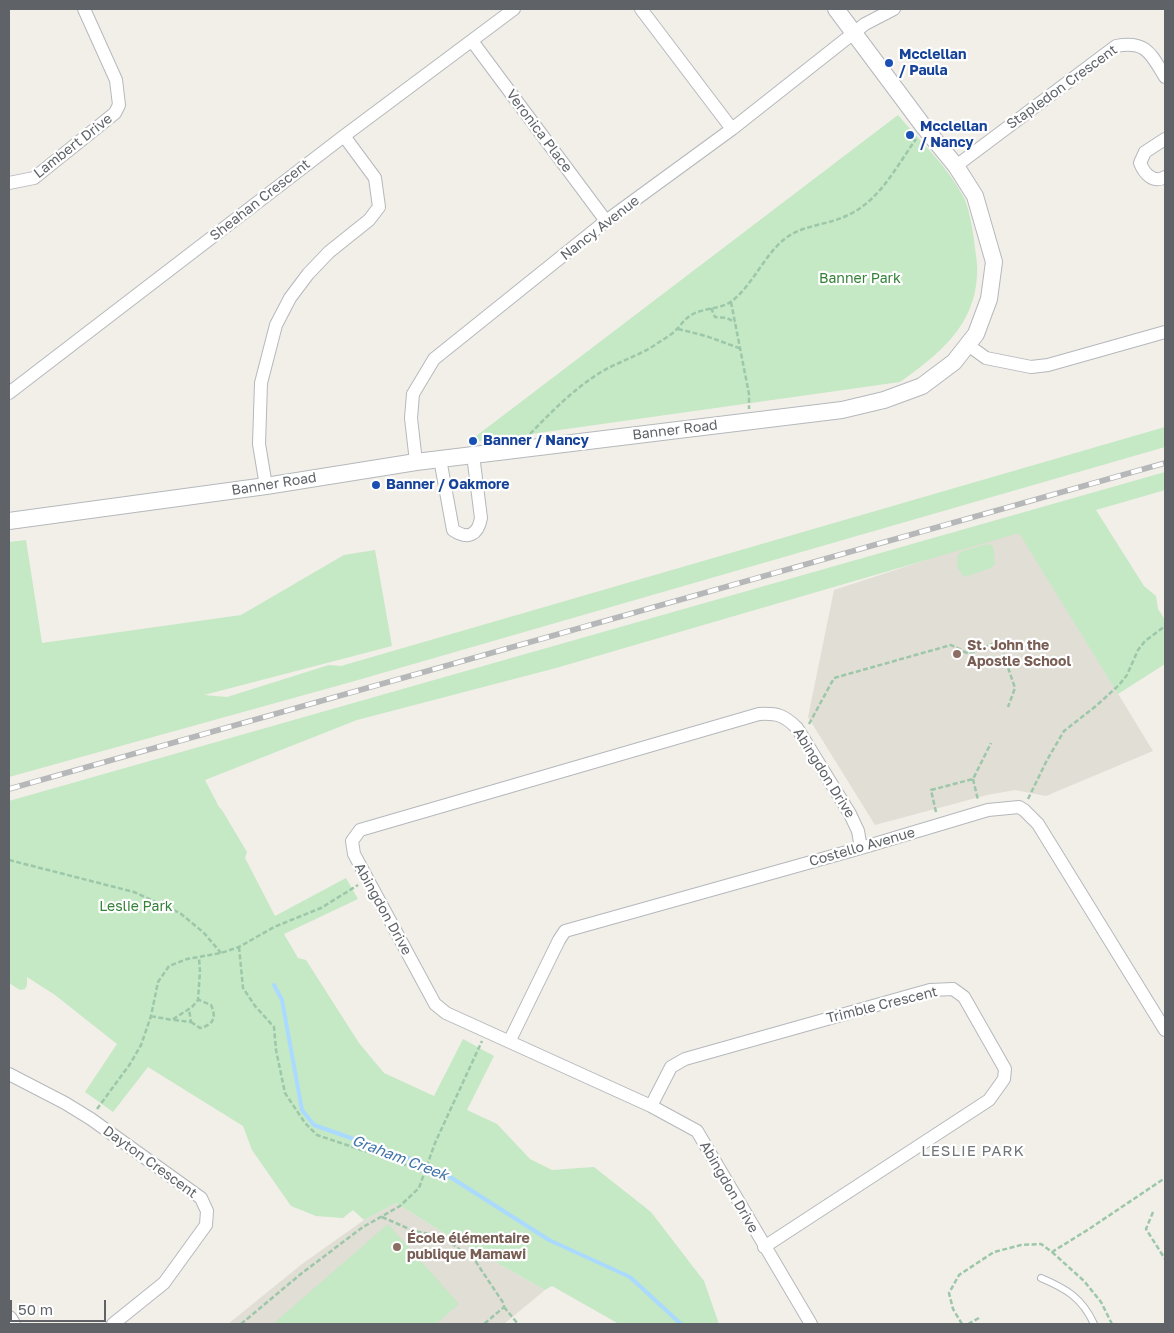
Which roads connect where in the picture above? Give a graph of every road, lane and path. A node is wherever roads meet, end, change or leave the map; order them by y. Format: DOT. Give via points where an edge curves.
graph roads {
  1 [pos="84,9"];
  2 [pos="514,9"];
  3 [pos="641,9"];
  4 [pos="836,9"];
  5 [pos="894,9"];
  6 [pos="855,34"];
  7 [pos="472,41"];
  8 [pos="1165,77"];
  9 [pos="924,127"];
  10 [pos="732,129"];
  11 [pos="344,136"];
  12 [pos="1165,139"];
  13 [pos="956,166"];
  14 [pos="1165,177"];
  15 [pos="9,183"];
  16 [pos="606,222"];
  17 [pos="731,302"];
  18 [pos="711,308"];
  19 [pos="735,322"];
  20 [pos="678,329"];
  21 [pos="1165,332"];
  22 [pos="968,345"];
  23 [pos="739,348"];
  24 [pos="9,394"];
  25 [pos="750,421"];
  26 [pos="525,447"];
  27 [pos="473,455"];
  28 [pos="440,459"];
  29 [pos="416,462"];
  30 [pos="266,486"];
  31 [pos="9,521"];
  32 [pos="1165,626"];
  33 [pos="1008,707"];
  34 [pos="808,725"];
  35 [pos="991,744"];
  36 [pos="972,779"];
  37 [pos="978,800"];
  38 [pos="1024,810"];
  39 [pos="936,812"];
  40 [pos="861,848"];
  41 [pos="9,860"];
  42 [pos="367,880"];
  43 [pos="239,947"];
  44 [pos="221,953"];
  45 [pos="199,958"];
  46 [pos="198,1000"];
  47 [pos="189,1009"];
  48 [pos="151,1016"];
  49 [pos="172,1020"];
  50 [pos="191,1022"];
  51 [pos="486,1030"];
  52 [pos="1165,1030"];
  53 [pos="510,1040"];
  54 [pos="9,1074"];
  55 [pos="651,1106"];
  56 [pos="91,1119"];
  57 [pos="425,1173"];
  58 [pos="1165,1178"];
  59 [pos="1153,1212"];
  60 [pos="381,1217"];
  61 [pos="764,1247"];
  62 [pos="1052,1252"];
  63 [pos="1165,1259"];
  64 [pos="1041,1278"];
  65 [pos="504,1307"];
  66 [pos="979,1318"];
  67 [pos="9,1319"];
  68 [pos="12,1324"];
  69 [pos="114,1324"];
  70 [pos="241,1324"];
  71 [pos="484,1324"];
  72 [pos="518,1324"];
  73 [pos="811,1324"];
  74 [pos="962,1324"];
  75 [pos="968,1324"];
  76 [pos="1094,1324"];
  77 [pos="1112,1324"];
  1 -- 15 [label="street, Lambert Drive" via="116,80 119,105 114,114 34,178"];
  2 -- 7 [label="street, Sheahan Crescent"];
  3 -- 10 [label="street"];
  4 -- 6 [label="street, Banner Road"];
  5 -- 6 [label="street, Nancy Avenue" via="865,24"];
  6 -- 9 [label="street, Banner Road"];
  6 -- 10 [label="street, Nancy Avenue"];
  7 -- 11 [label="street, Sheahan Crescent"];
  7 -- 16 [label="street, Veronica Place"];
  8 -- 13 [label="street, Stapledon Crescent" via="1147,51 1134,44 1116,46"];
  9 -- 13 [label="street, Banner Road"];
  9 -- 17 [label="path" via="877,195 861,209 794,233 781,242"];
  10 -- 16 [label="street, Nancy Avenue"];
  11 -- 24 [label="street, Sheahan Crescent"];
  11 -- 30 [label="street" via="375,178 379,207 369,220 329,252 308,274 276,325 261,383 259,444"];
  12 -- 14 [label="street" via="1145,152 1140,163 1152,179"];
  13 -- 22 [label="street, Banner Road" via="975,196 994,262 989,299 976,334"];
  16 -- 29 [label="street, Nancy Avenue" via="434,359 413,394 411,418"];
  17 -- 18 [label="path"];
  17 -- 19 [label="path"];
  18 -- 19 [label="path" via="716,317"];
  18 -- 20 [label="path" via="692,314"];
  19 -- 23 [label="path"];
  20 -- 23 [label="path"];
  20 -- 26 [label="path" via="642,354 603,371 581,385 527,437"];
  21 -- 22 [label="street" via="1031,368 986,358"];
  22 -- 25 [label="street, Banner Road" via="954,362 922,386 884,400 842,410"];
  23 -- 25 [label="path" via="749,394"];
  25 -- 26 [label="street, Banner Road"];
  26 -- 27 [label="street, Banner Road"];
  27 -- 28 [label="street, Banner Road"];
  27 -- 28 [label="street" via="481,518 479,528 466,535 453,530"];
  28 -- 29 [label="street, Banner Road"];
  29 -- 30 [label="street, Banner Road"];
  30 -- 31 [label="street, Banner Road"];
  32 -- 38 [label="path" via="1145,641 1119,685 1064,731"];
  33 -- 34 [label="path" via="1015,688 999,641 969,654 951,645 834,678"];
  35 -- 36 [label="path"];
  36 -- 37 [label="path"];
  36 -- 39 [label="path" via="931,790"];
  38 -- 40 [label="street, Costello Avenue" via="1019,807 988,810"];
  38 -- 52 [label="street" via="1038,824"];
  40 -- 42 [label="street, Abingdon Drive" via="850,814 798,728 788,718 774,713 759,714 360,830 352,841 354,854"];
  40 -- 53 [label="street, Costello Avenue" via="566,931"];
  41 -- 44 [label="path" via="134,892 180,913"];
  42 -- 43 [label="path" via="321,908 274,927"];
  42 -- 51 [label="street, Abingdon Drive" via="435,1004 446,1013"];
  43 -- 44 [label="path"];
  43 -- 57 [label="path" via="243,988 274,1027 285,1093 304,1123 317,1135"];
  44 -- 45 [label="path"];
  45 -- 46 [label="path"];
  45 -- 48 [label="path" via="169,966 158,982"];
  46 -- 47 [label="path"];
  46 -- 50 [label="path" via="211,1005 213,1020 200,1028"];
  47 -- 49 [label="path"];
  47 -- 50 [label="path"];
  48 -- 49 [label="path"];
  48 -- 56 [label="path" via="130,1064"];
  49 -- 50 [label="path"];
  51 -- 53 [label="street, Abingdon Drive"];
  51 -- 57 [label="path" via="435,1143"];
  53 -- 55 [label="street, Abingdon Drive"];
  54 -- 56 [label="street, Dayton Crescent"];
  55 -- 61 [label="street, Abingdon Drive" via="696,1131"];
  55 -- 61 [label="street, Trimble Crescent" via="671,1067 685,1059 930,990 953,989 964,997 1005,1069 1004,1079 989,1100"];
  56 -- 69 [label="street, Dayton Crescent" via="201,1198 206,1211 206,1225 164,1283"];
  57 -- 60 [label="path" via="419,1188 400,1206"];
  58 -- 62 [label="path"];
  59 -- 63 [label="path" via="1146,1229"];
  60 -- 65 [label="path" via="414,1231 443,1237 476,1262"];
  60 -- 70 [label="path" via="302,1274"];
  61 -- 73 [label="street, Abingdon Drive"];
  62 -- 74 [label="path" via="1041,1244 994,1252 959,1274 949,1294"];
  62 -- 77 [label="path" via="1084,1281 1101,1302"];
  64 -- 76 [label="lane" via="1063,1287 1087,1309"];
  65 -- 71 [label="path"];
  65 -- 72 [label="path"];
  66 -- 75 [label="path"];
  67 -- 68 [label="street"];
}
